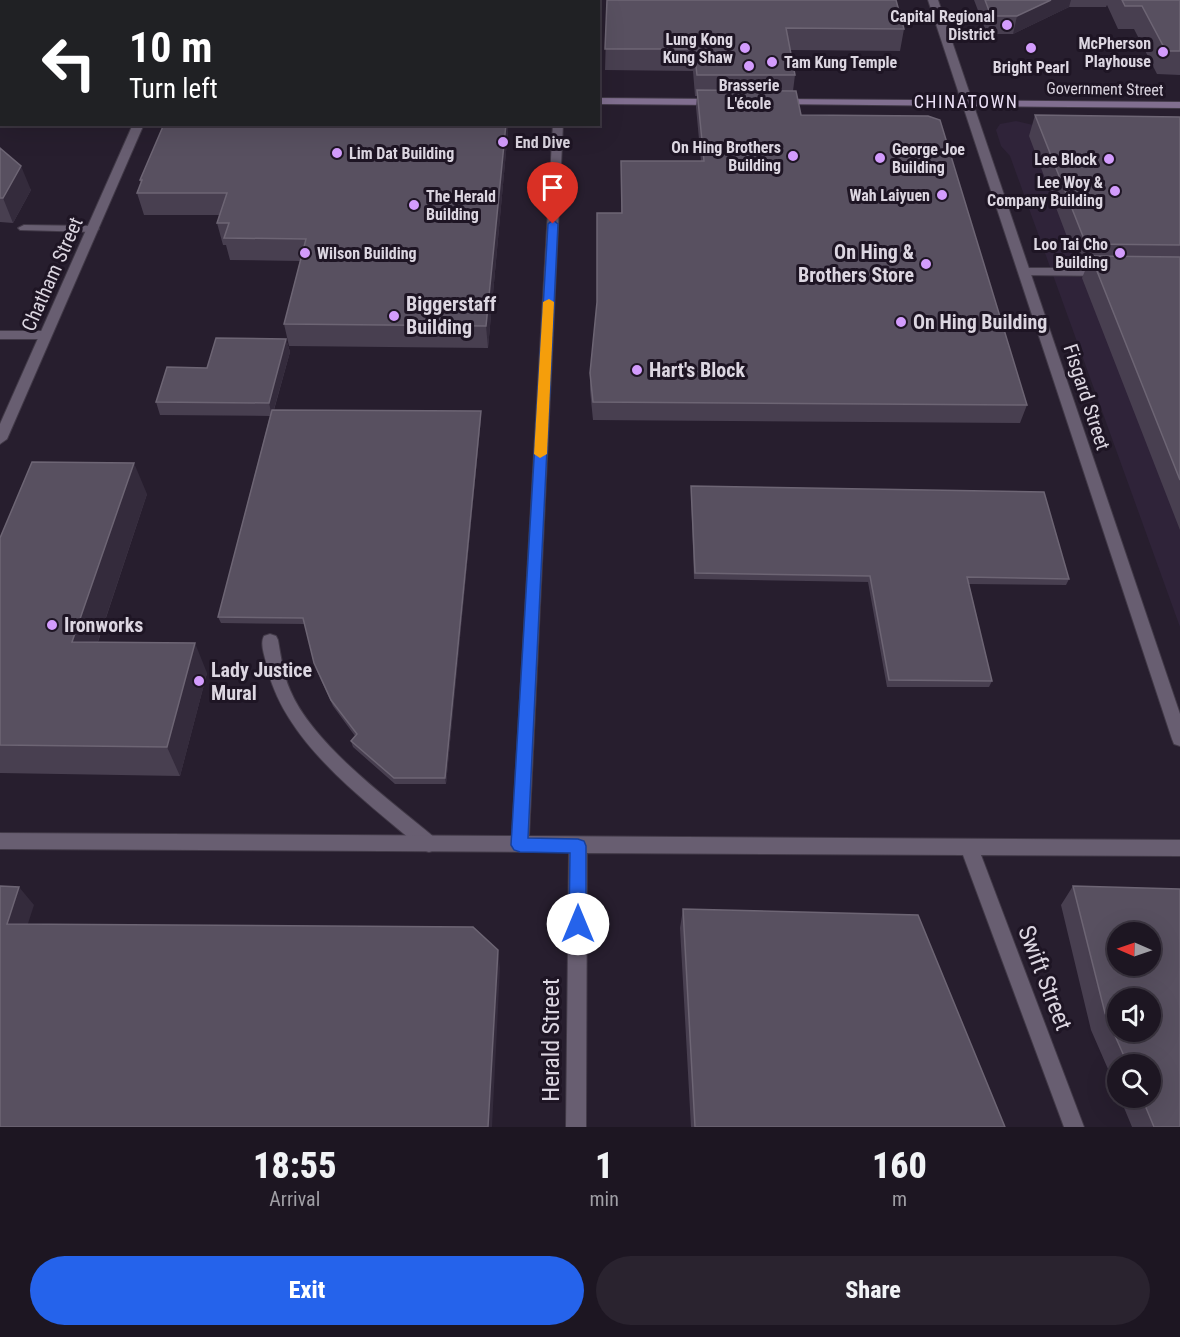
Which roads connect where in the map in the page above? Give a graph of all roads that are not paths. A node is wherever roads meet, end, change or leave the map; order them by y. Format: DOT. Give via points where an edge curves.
graph roads {
  1 [pos="933,0"];
  2 [pos="600,101"];
  3 [pos="723,102"];
  4 [pos="771,102"];
  5 [pos="966,103"];
  6 [pos="1180,105"];
  7 [pos="138,126"];
  8 [pos="558,126"];
  9 [pos="24,228"];
  10 [pos="93,229"];
  11 [pos="1025,272"];
  12 [pos="1116,272"];
  13 [pos="0,335"];
  14 [pos="46,335"];
  15 [pos="0,439"];
  16 [pos="270,640"];
  17 [pos="1180,739"];
  18 [pos="0,841"];
  19 [pos="429,844"];
  20 [pos="520,845"];
  21 [pos="578,846"];
  22 [pos="969,847"];
  23 [pos="1180,848"];
  24 [pos="576,1127"];
  25 [pos="1074,1127"];
  1 -- 5 [label="street, Fisgard Street"];
  2 -- 3 [label="main road"];
  4 -- 5 [label="main road, Government Street"];
  5 -- 6 [label="main road, Government Street"];
  5 -- 11 [label="street, Fisgard Street"];
  7 -- 10 [label="street, Chatham Street"];
  8 -- 20 [label="street"];
  9 -- 10 [label="street"];
  10 -- 14 [label="street, Chatham Street"];
  11 -- 12 [label="street"];
  11 -- 17 [label="street, Fisgard Street"];
  13 -- 14 [label="street"];
  14 -- 15 [label="street, Chatham Street"];
  16 -- 19 [label="street" via="274,668 285,697 309,733"];
  18 -- 19 [label="street"];
  19 -- 20 [label="street"];
  20 -- 21 [label="street"];
  21 -- 22 [label="street"];
  21 -- 24 [label="street, Herald Street"];
  22 -- 23 [label="street"];
  22 -- 25 [label="street, Swift Street"];
}
